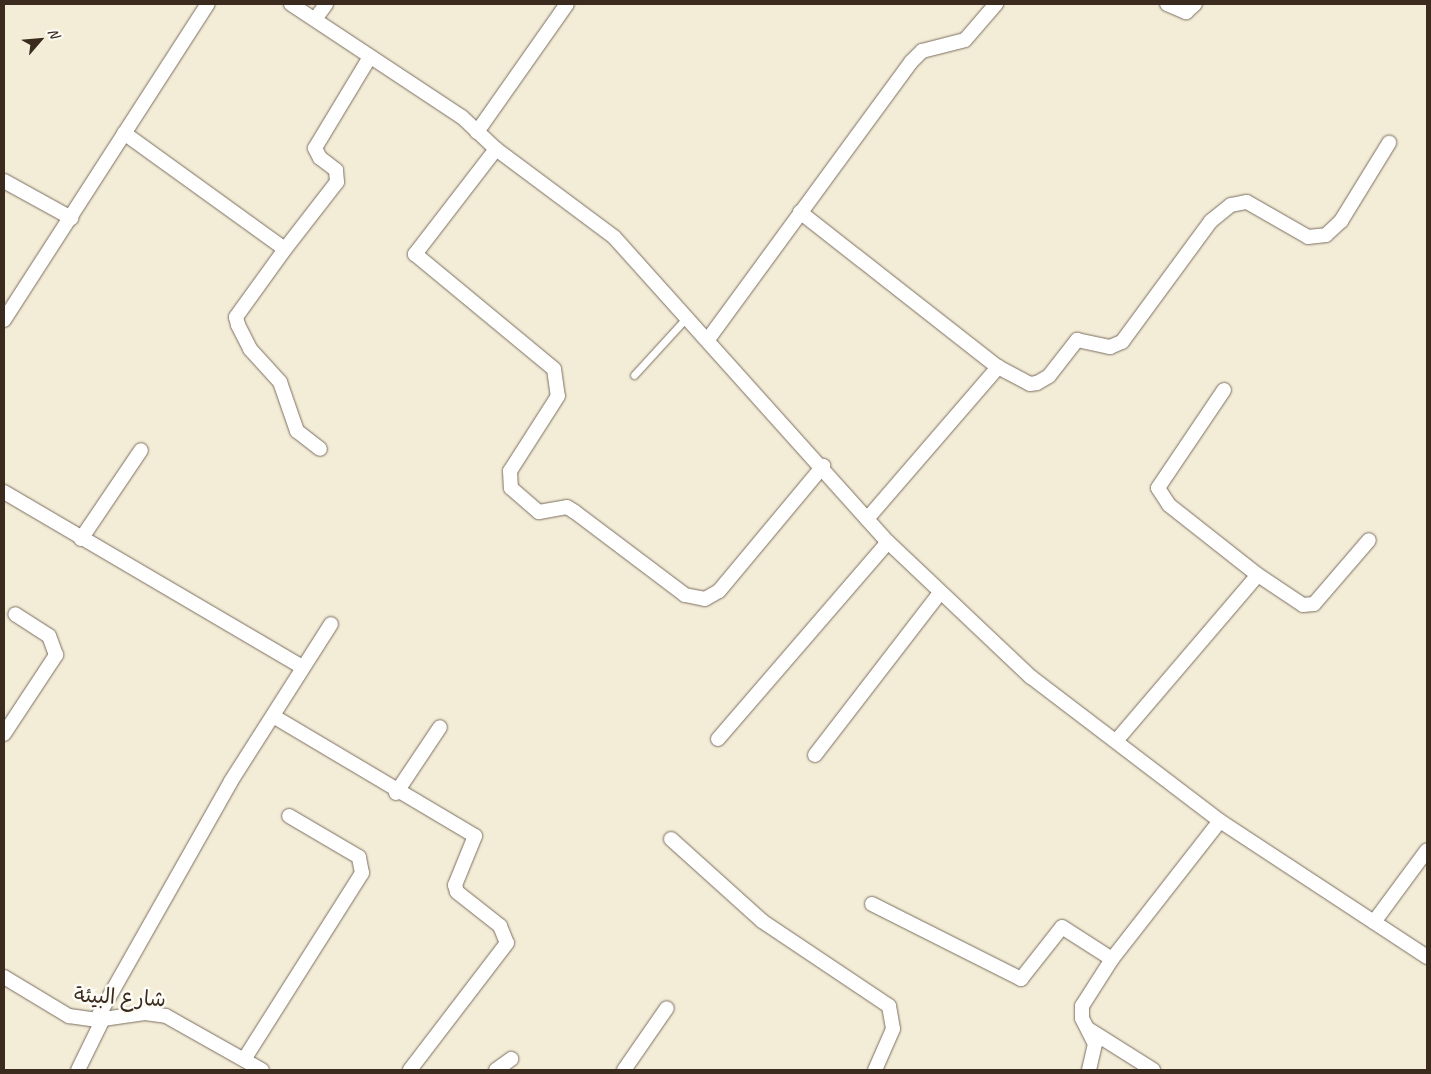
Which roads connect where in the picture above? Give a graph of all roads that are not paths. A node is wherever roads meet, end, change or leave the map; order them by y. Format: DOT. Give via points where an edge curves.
graph roads {
  1 [pos="208,4"];
  2 [pos="290,4"];
  3 [pos="326,4"];
  4 [pos="567,4"];
  5 [pos="996,4"];
  6 [pos="1166,4"];
  7 [pos="1195,4"];
  8 [pos="316,18"];
  9 [pos="370,57"];
  10 [pos="477,132"];
  11 [pos="124,133"];
  12 [pos="1389,143"];
  13 [pos="496,149"];
  14 [pos="4,181"];
  15 [pos="800,212"];
  16 [pos="71,218"];
  17 [pos="285,249"];
  18 [pos="689,316"];
  19 [pos="4,320"];
  20 [pos="709,338"];
  21 [pos="998,367"];
  22 [pos="634,375"];
  23 [pos="1224,390"];
  24 [pos="320,449"];
  25 [pos="141,450"];
  26 [pos="823,466"];
  27 [pos="4,492"];
  28 [pos="867,519"];
  29 [pos="81,539"];
  30 [pos="1369,540"];
  31 [pos="888,542"];
  32 [pos="1258,575"];
  33 [pos="939,594"];
  34 [pos="15,614"];
  35 [pos="331,624"];
  36 [pos="302,667"];
  37 [pos="273,716"];
  38 [pos="440,727"];
  39 [pos="4,734"];
  40 [pos="718,739"];
  41 [pos="1116,740"];
  42 [pos="815,755"];
  43 [pos="396,793"];
  44 [pos="289,816"];
  45 [pos="1220,821"];
  46 [pos="670,839"];
  47 [pos="1427,850"];
  48 [pos="872,904"];
  49 [pos="1374,922"];
  50 [pos="1427,957"];
  51 [pos="1112,959"];
  52 [pos="4,977"];
  53 [pos="668,1008"];
  54 [pos="100,1020"];
  55 [pos="1088,1028"];
  56 [pos="245,1058"];
  57 [pos="512,1059"];
  58 [pos="78,1070"];
  59 [pos="262,1070"];
  60 [pos="410,1070"];
  61 [pos="496,1070"];
  62 [pos="624,1070"];
  63 [pos="875,1070"];
  64 [pos="1089,1070"];
  65 [pos="1153,1070"];
  1 -- 11 [label="street"];
  2 -- 8 [label="street"];
  3 -- 8 [label="street"];
  4 -- 10 [label="street"];
  5 -- 15 [label="street" via="965,40 922,51 916,57"];
  6 -- 7 [label="street" via="1186,12"];
  8 -- 9 [label="street"];
  9 -- 10 [label="street" via="462,117"];
  9 -- 17 [label="street" via="315,148 320,158 336,170 337,182"];
  10 -- 13 [label="street"];
  11 -- 16 [label="street"];
  11 -- 17 [label="street"];
  12 -- 21 [label="street" via="1341,221 1326,235 1308,237 1247,202 1231,205 1211,221 1122,342 1110,348 1077,340 1049,376 1037,383 1030,384"];
  13 -- 18 [label="street" via="614,237"];
  13 -- 26 [label="street" via="415,254 554,369 558,396 510,471 511,488 539,512 571,509 685,595 705,599 719,591"];
  14 -- 16 [label="street"];
  15 -- 20 [label="street"];
  15 -- 21 [label="street"];
  16 -- 19 [label="street"];
  17 -- 24 [label="street" via="236,317 250,349 287,396 297,432"];
  18 -- 20 [label="street"];
  18 -- 22 [label="lane"];
  20 -- 26 [label="street"];
  21 -- 28 [label="street"];
  23 -- 32 [label="street" via="1158,488 1169,505"];
  25 -- 29 [label="street"];
  26 -- 28 [label="street"];
  27 -- 29 [label="street"];
  28 -- 31 [label="street"];
  29 -- 36 [label="street"];
  30 -- 32 [label="street" via="1314,604 1303,605"];
  31 -- 33 [label="street"];
  31 -- 40 [label="street"];
  32 -- 41 [label="street"];
  33 -- 41 [label="street" via="1031,677"];
  33 -- 42 [label="street"];
  34 -- 39 [label="street" via="49,636 56,655"];
  35 -- 36 [label="street"];
  36 -- 37 [label="street"];
  37 -- 43 [label="street"];
  37 -- 54 [label="street" via="222,798"];
  38 -- 43 [label="street"];
  41 -- 45 [label="street"];
  43 -- 60 [label="street" via="470,829 476,842 456,885 457,892 500,926 507,938"];
  44 -- 56 [label="street" via="359,857 362,873"];
  45 -- 49 [label="street"];
  45 -- 51 [label="street"];
  46 -- 63 [label="street" via="762,921 889,1006 893,1028"];
  47 -- 49 [label="street"];
  48 -- 51 [label="street" via="1021,979 1062,927"];
  49 -- 50 [label="street"];
  51 -- 55 [label="street" via="1082,1006"];
  52 -- 54 [label="street, شارع البيئة" via="45,1005 69,1016"];
  53 -- 62 [label="street"];
  54 -- 56 [label="street, شارع البيئة" via="145,1013 166,1016"];
  54 -- 58 [label="street"];
  55 -- 64 [label="street" via="1095,1044"];
  55 -- 65 [label="street"];
  56 -- 59 [label="street, شارع البيئة"];
  57 -- 61 [label="street"];
}
